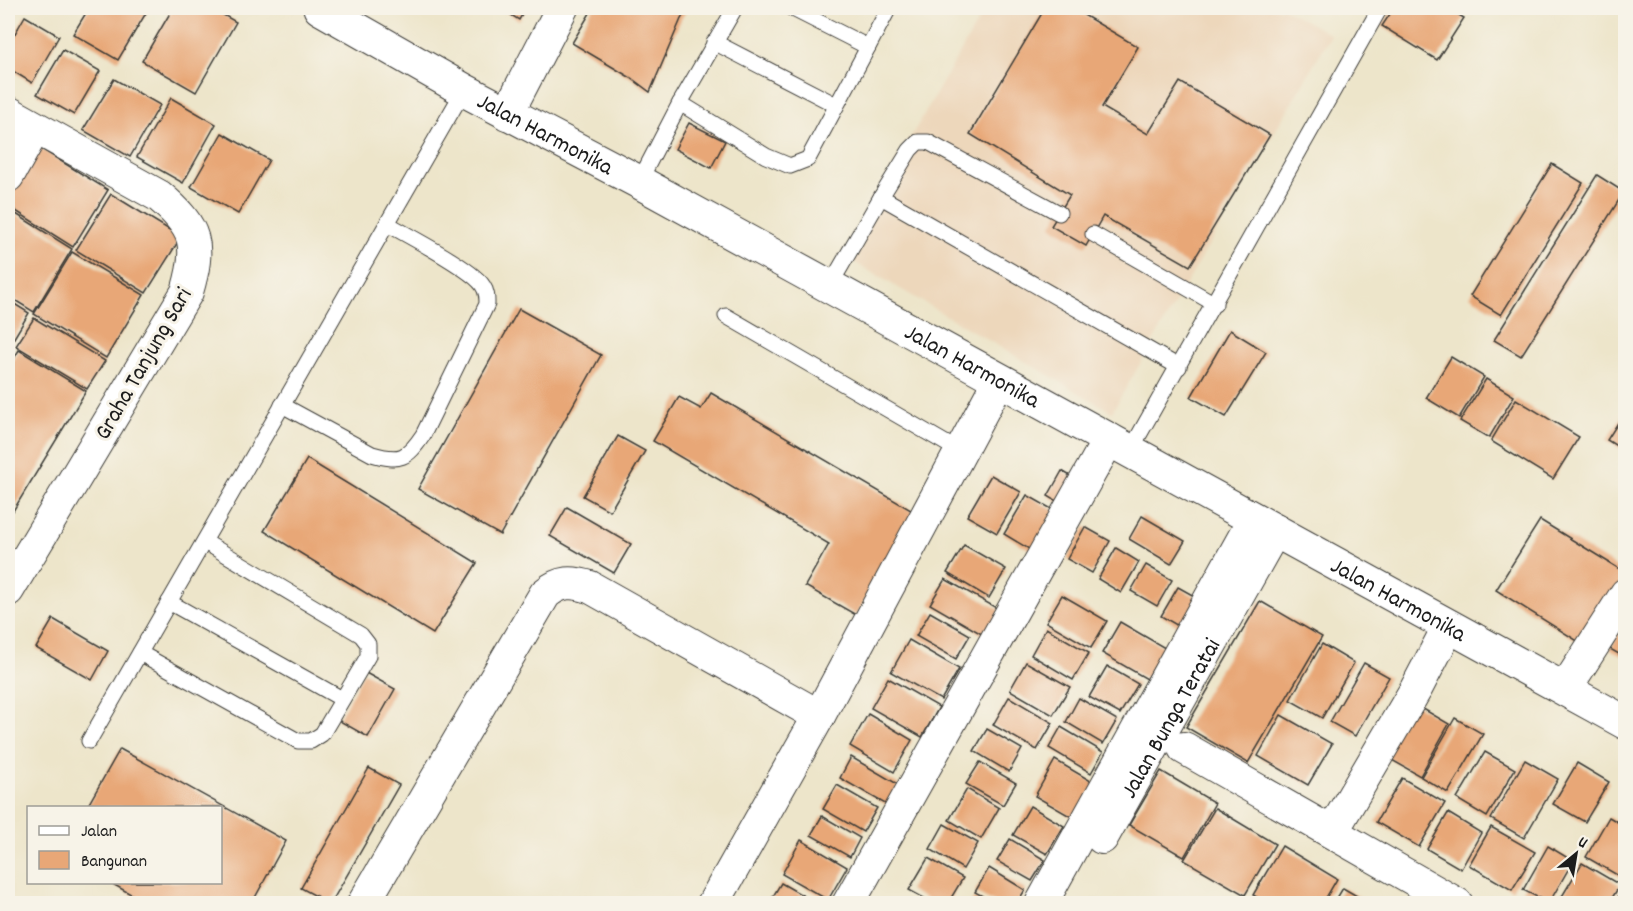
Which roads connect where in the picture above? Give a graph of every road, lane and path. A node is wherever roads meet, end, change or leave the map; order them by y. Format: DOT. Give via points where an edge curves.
graph roads {
  1 [pos="562,8"];
  2 [pos="735,8"];
  3 [pos="791,8"];
  4 [pos="889,8"];
  5 [pos="1380,8"];
  6 [pos="339,12"];
  7 [pos="714,42"];
  8 [pos="868,47"];
  9 [pos="464,90"];
  10 [pos="680,103"];
  11 [pos="836,105"];
  12 [pos="8,112"];
  13 [pos="507,114"];
  14 [pos="34,128"];
  15 [pos="8,176"];
  16 [pos="639,182"];
  17 [pos="882,197"];
  18 [pos="1059,213"];
  19 [pos="388,224"];
  20 [pos="1093,234"];
  21 [pos="829,287"];
  22 [pos="1215,304"];
  23 [pos="726,316"];
  24 [pos="1179,367"];
  25 [pos="999,380"];
  26 [pos="282,405"];
  27 [pos="1119,445"];
  28 [pos="961,452"];
  29 [pos="1265,525"];
  30 [pos="205,542"];
  31 [pos="8,590"];
  32 [pos="1626,594"];
  33 [pos="169,602"];
  34 [pos="1449,626"];
  35 [pos="140,653"];
  36 [pos="1565,689"];
  37 [pos="342,699"];
  38 [pos="819,716"];
  39 [pos="1626,723"];
  40 [pos="89,741"];
  41 [pos="1184,748"];
  42 [pos="1332,832"];
  43 [pos="860,899"];
  44 [pos="363,903"];
  45 [pos="713,903"];
  46 [pos="1041,903"];
  47 [pos="1065,903"];
  48 [pos="1457,903"];
  1 -- 13 [label="street"];
  2 -- 7 [label="lane"];
  3 -- 8 [label="lane"];
  4 -- 8 [label="lane"];
  5 -- 22 [label="lane"];
  6 -- 9 [label="street, Jalan Harmonika"];
  7 -- 10 [label="lane"];
  7 -- 11 [label="lane"];
  8 -- 11 [label="lane"];
  9 -- 13 [label="street, Jalan Harmonika"];
  9 -- 19 [label="lane"];
  10 -- 11 [label="lane" via="766,156 790,166 808,159"];
  10 -- 16 [label="lane"];
  12 -- 14 [label="street, Graha Tanjung Sari"];
  13 -- 16 [label="street, Jalan Harmonika"];
  14 -- 15 [label="street"];
  14 -- 31 [label="street, Graha Tanjung Sari" via="159,196 178,211 190,229 194,271 187,292"];
  16 -- 21 [label="street, Jalan Harmonika"];
  17 -- 18 [label="lane" via="910,150 918,142 928,142"];
  17 -- 21 [label="lane"];
  17 -- 24 [label="lane"];
  19 -- 26 [label="lane"];
  19 -- 26 [label="lane" via="471,273 487,295 487,304 423,435 403,458 388,459"];
  20 -- 22 [label="lane"];
  21 -- 25 [label="street, Jalan Harmonika"];
  22 -- 24 [label="lane"];
  23 -- 28 [label="lane"];
  24 -- 27 [label="lane"];
  25 -- 27 [label="street, Jalan Harmonika"];
  25 -- 28 [label="street"];
  26 -- 30 [label="lane"];
  27 -- 29 [label="street, Jalan Harmonika"];
  27 -- 43 [label="street"];
  28 -- 38 [label="street"];
  29 -- 34 [label="street, Jalan Harmonika"];
  29 -- 46 [label="street"];
  29 -- 47 [label="street, Jalan Bunga Teratai"];
  30 -- 33 [label="lane"];
  30 -- 37 [label="lane" via="361,635 368,644 368,656"];
  32 -- 36 [label="street"];
  33 -- 35 [label="lane"];
  33 -- 37 [label="lane"];
  34 -- 36 [label="street, Jalan Harmonika"];
  34 -- 42 [label="street"];
  35 -- 37 [label="lane" via="298,741 311,741 322,734"];
  35 -- 40 [label="lane"];
  36 -- 39 [label="street, Jalan Harmonika"];
  38 -- 44 [label="street" via="590,587 563,583 545,594"];
  38 -- 45 [label="street"];
  41 -- 42 [label="street, Jalan Bunga Teratai"];
  42 -- 48 [label="street, Jalan Bunga Teratai"];
}
